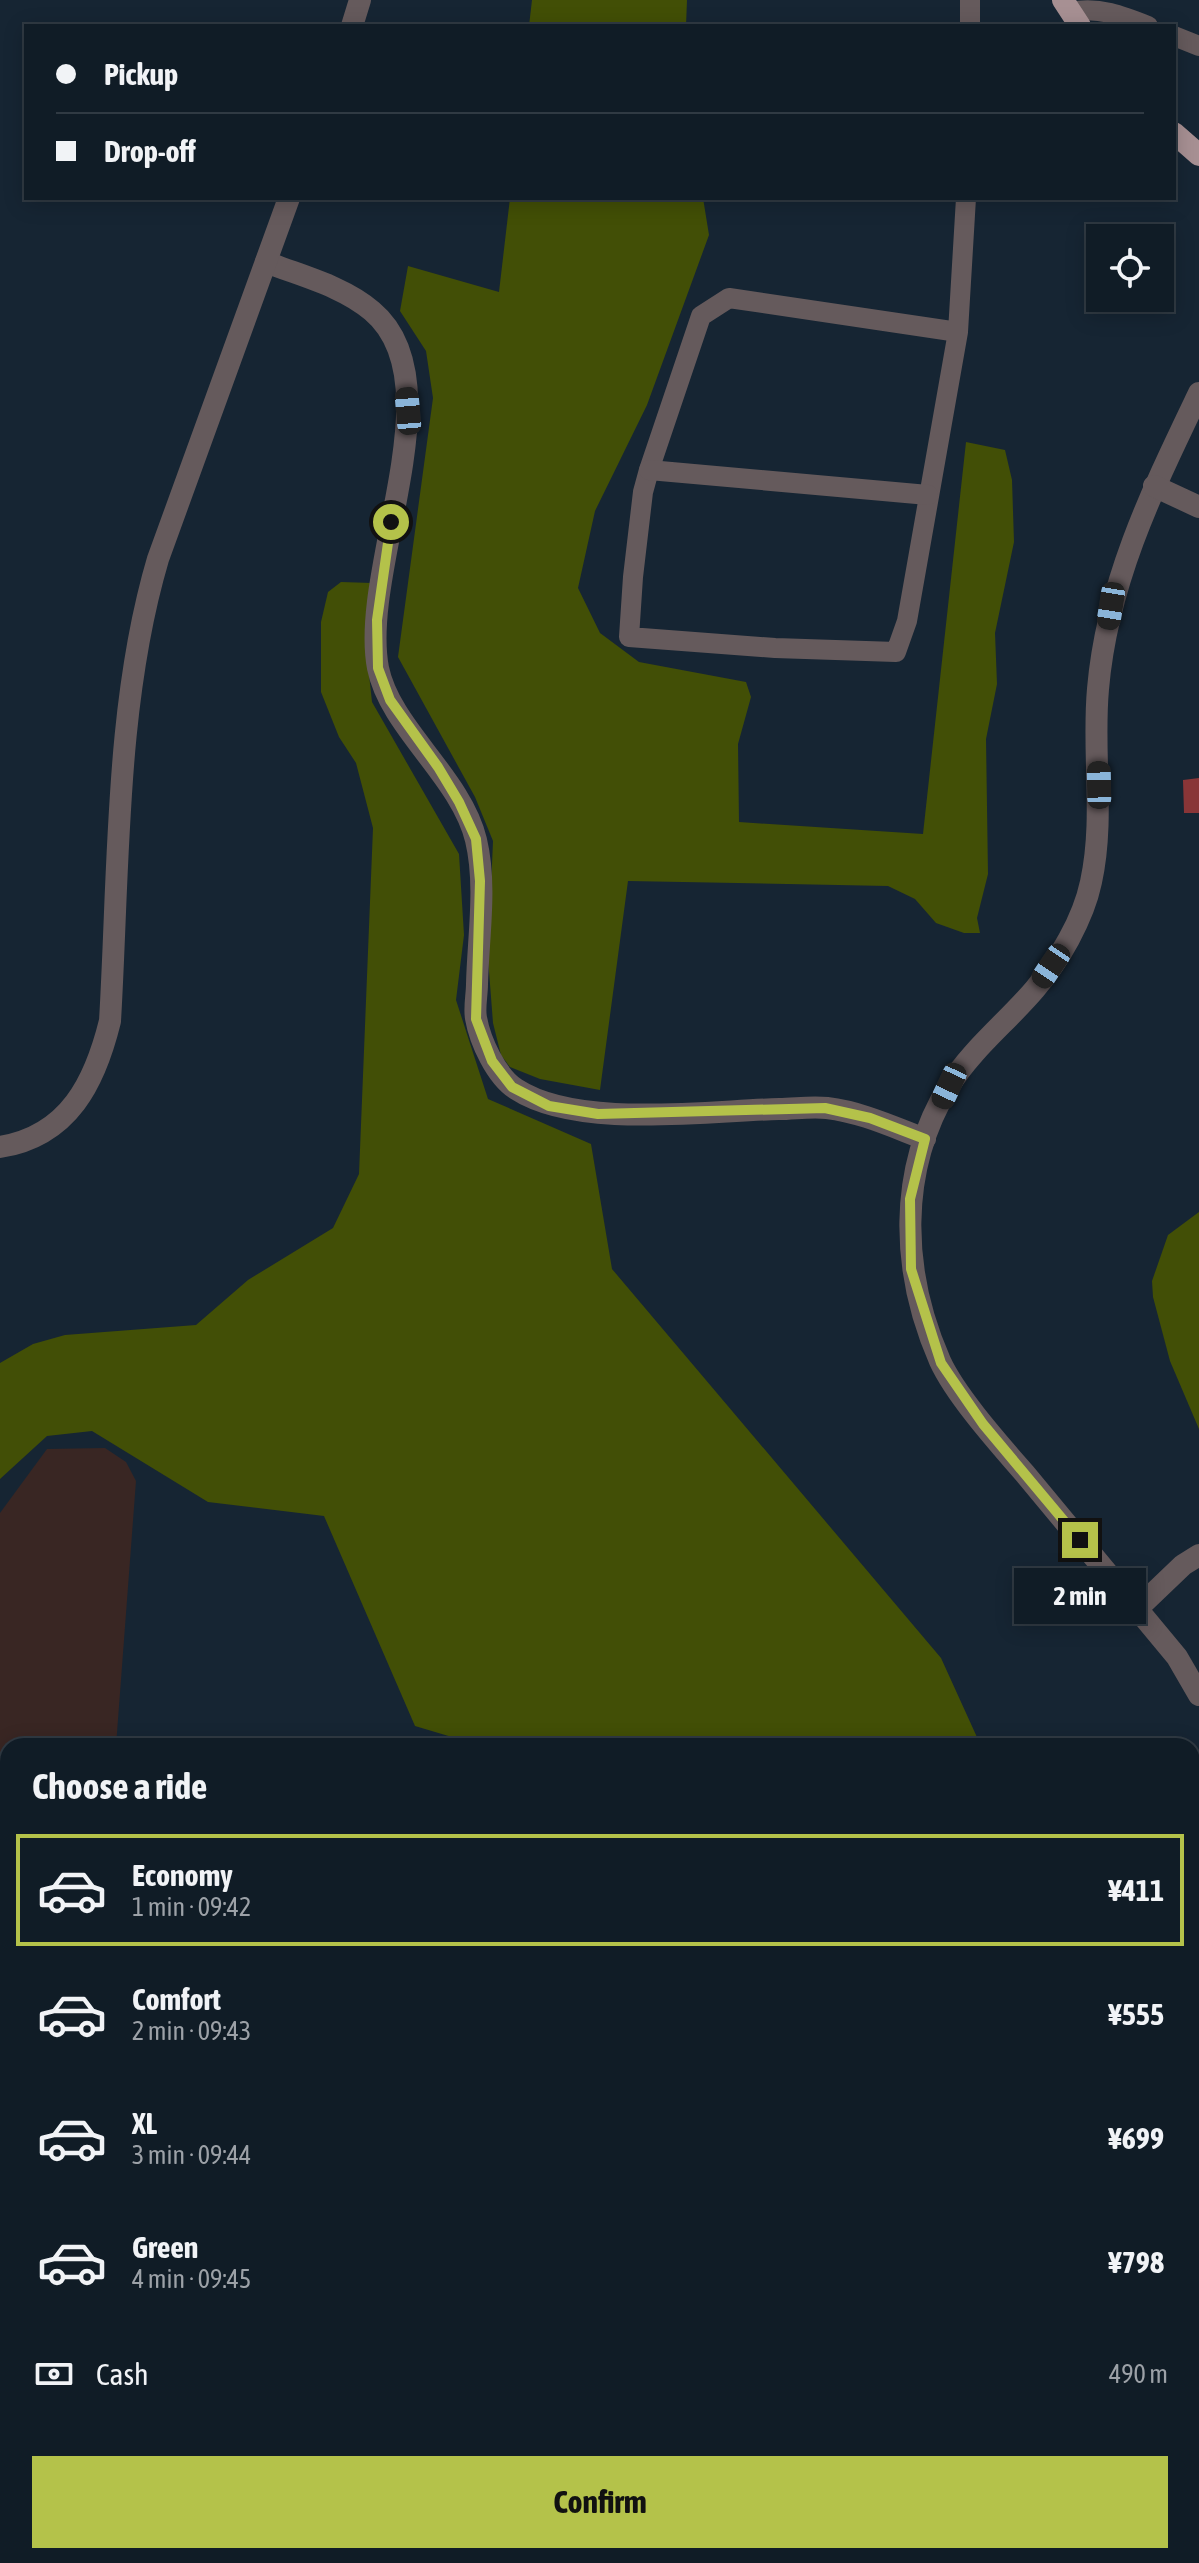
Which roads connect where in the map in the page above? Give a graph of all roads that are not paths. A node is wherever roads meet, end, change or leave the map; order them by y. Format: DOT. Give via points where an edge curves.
graph roads {
  1 [pos="360,0"];
  2 [pos="970,0"];
  3 [pos="1072,13"];
  4 [pos="353,24"];
  5 [pos="970,24"];
  6 [pos="1143,24"];
  7 [pos="1176,37"];
  8 [pos="1199,46"];
  9 [pos="1176,135"];
  10 [pos="1199,155"];
  11 [pos="288,200"];
  12 [pos="966,200"];
  13 [pos="266,262"];
  14 [pos="958,332"];
  15 [pos="1199,393"];
  16 [pos="649,470"];
  17 [pos="1154,486"];
  18 [pos="928,495"];
  19 [pos="1199,507"];
  20 [pos="925,1139"];
  21 [pos="0,1147"];
  22 [pos="1199,1555"];
  23 [pos="1137,1609"];
  24 [pos="1199,1695"];
  1 -- 4 [label="street"];
  2 -- 5 [label="street"];
  3 -- 6 [label="street" via="1085,9"];
  7 -- 8 [label="street"];
  9 -- 10 [label="main road"];
  11 -- 13 [label="street"];
  12 -- 14 [label="street"];
  13 -- 20 [label="street" via="371,310 392,333 404,362 408,411 377,620 378,668 390,700 438,767 476,839 476,1019 492,1061 512,1087 549,1106 598,1114 825,1108"];
  13 -- 21 [label="street" via="144,607 128,712 110,1021 99,1063 80,1101 47,1129"];
  14 -- 16 [label="street" via="729,298 701,316"];
  14 -- 18 [label="street"];
  15 -- 17 [label="street"];
  16 -- 18 [label="street"];
  16 -- 18 [label="street" via="629,637 896,652 907,621"];
  17 -- 19 [label="street"];
  17 -- 20 [label="street" via="1111,606 1097,691 1100,816 1091,884 1067,942 1035,989 949,1086"];
  20 -- 23 [label="street" via="910,1199 911,1269 941,1363 983,1424"];
  22 -- 23 [label="street"];
  23 -- 24 [label="street" via="1177,1657"];
}
